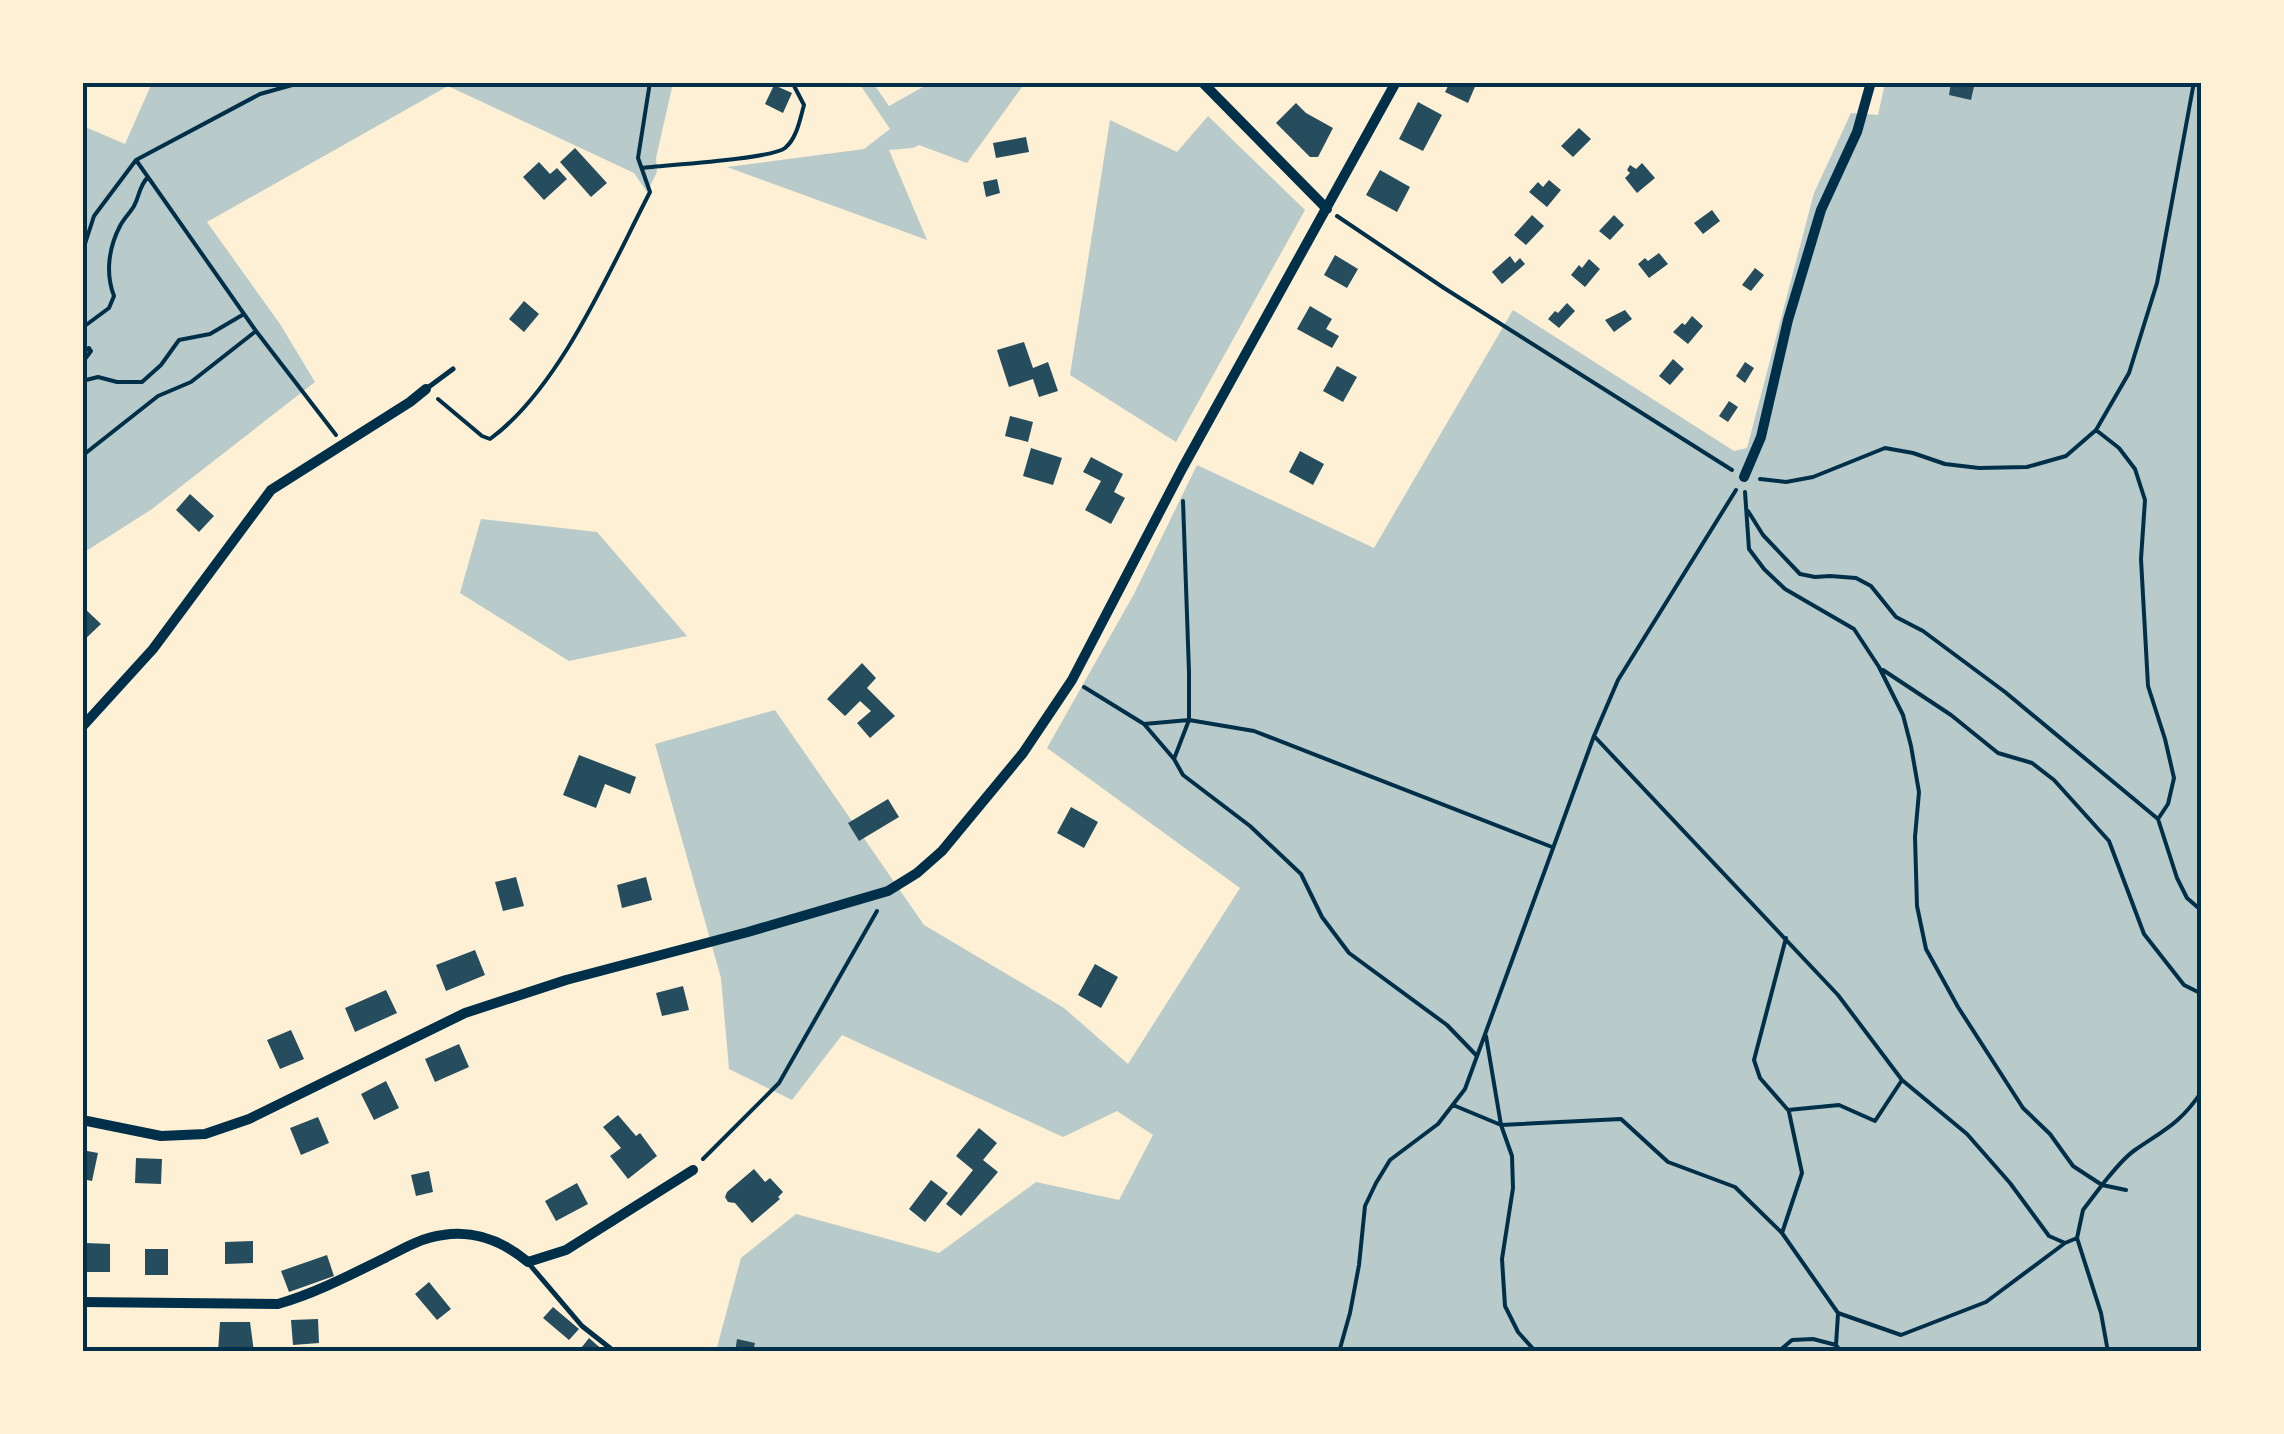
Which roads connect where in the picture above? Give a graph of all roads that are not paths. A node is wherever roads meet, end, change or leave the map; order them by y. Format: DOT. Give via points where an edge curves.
graph roads {
  1 [pos="1202,82"];
  2 [pos="1396,82"];
  3 [pos="1871,82"];
  4 [pos="1326,209"];
  5 [pos="453,369"];
  6 [pos="426,389"];
  7 [pos="1744,478"];
  8 [pos="82,727"];
  9 [pos="82,1120"];
  10 [pos="693,1170"];
  11 [pos="528,1262"];
  12 [pos="82,1302"];
  13 [pos="615,1352"];
  1 -- 4 [label="street"];
  2 -- 4 [label="street"];
  3 -- 7 [label="street" via="1857,132 1821,210 1761,437"];
  4 -- 9 [label="street" via="1072,680 1023,753 917,873 888,891 465,1013 205,1134 161,1136"];
  5 -- 6 [label="lane"];
  6 -- 8 [label="street" via="271,490 153,649"];
  10 -- 11 [label="street" via="566,1250"];
  11 -- 12 [label="street" via="481,1236 442,1234 278,1304"];
  11 -- 13 [label="lane" via="582,1326"];
}
